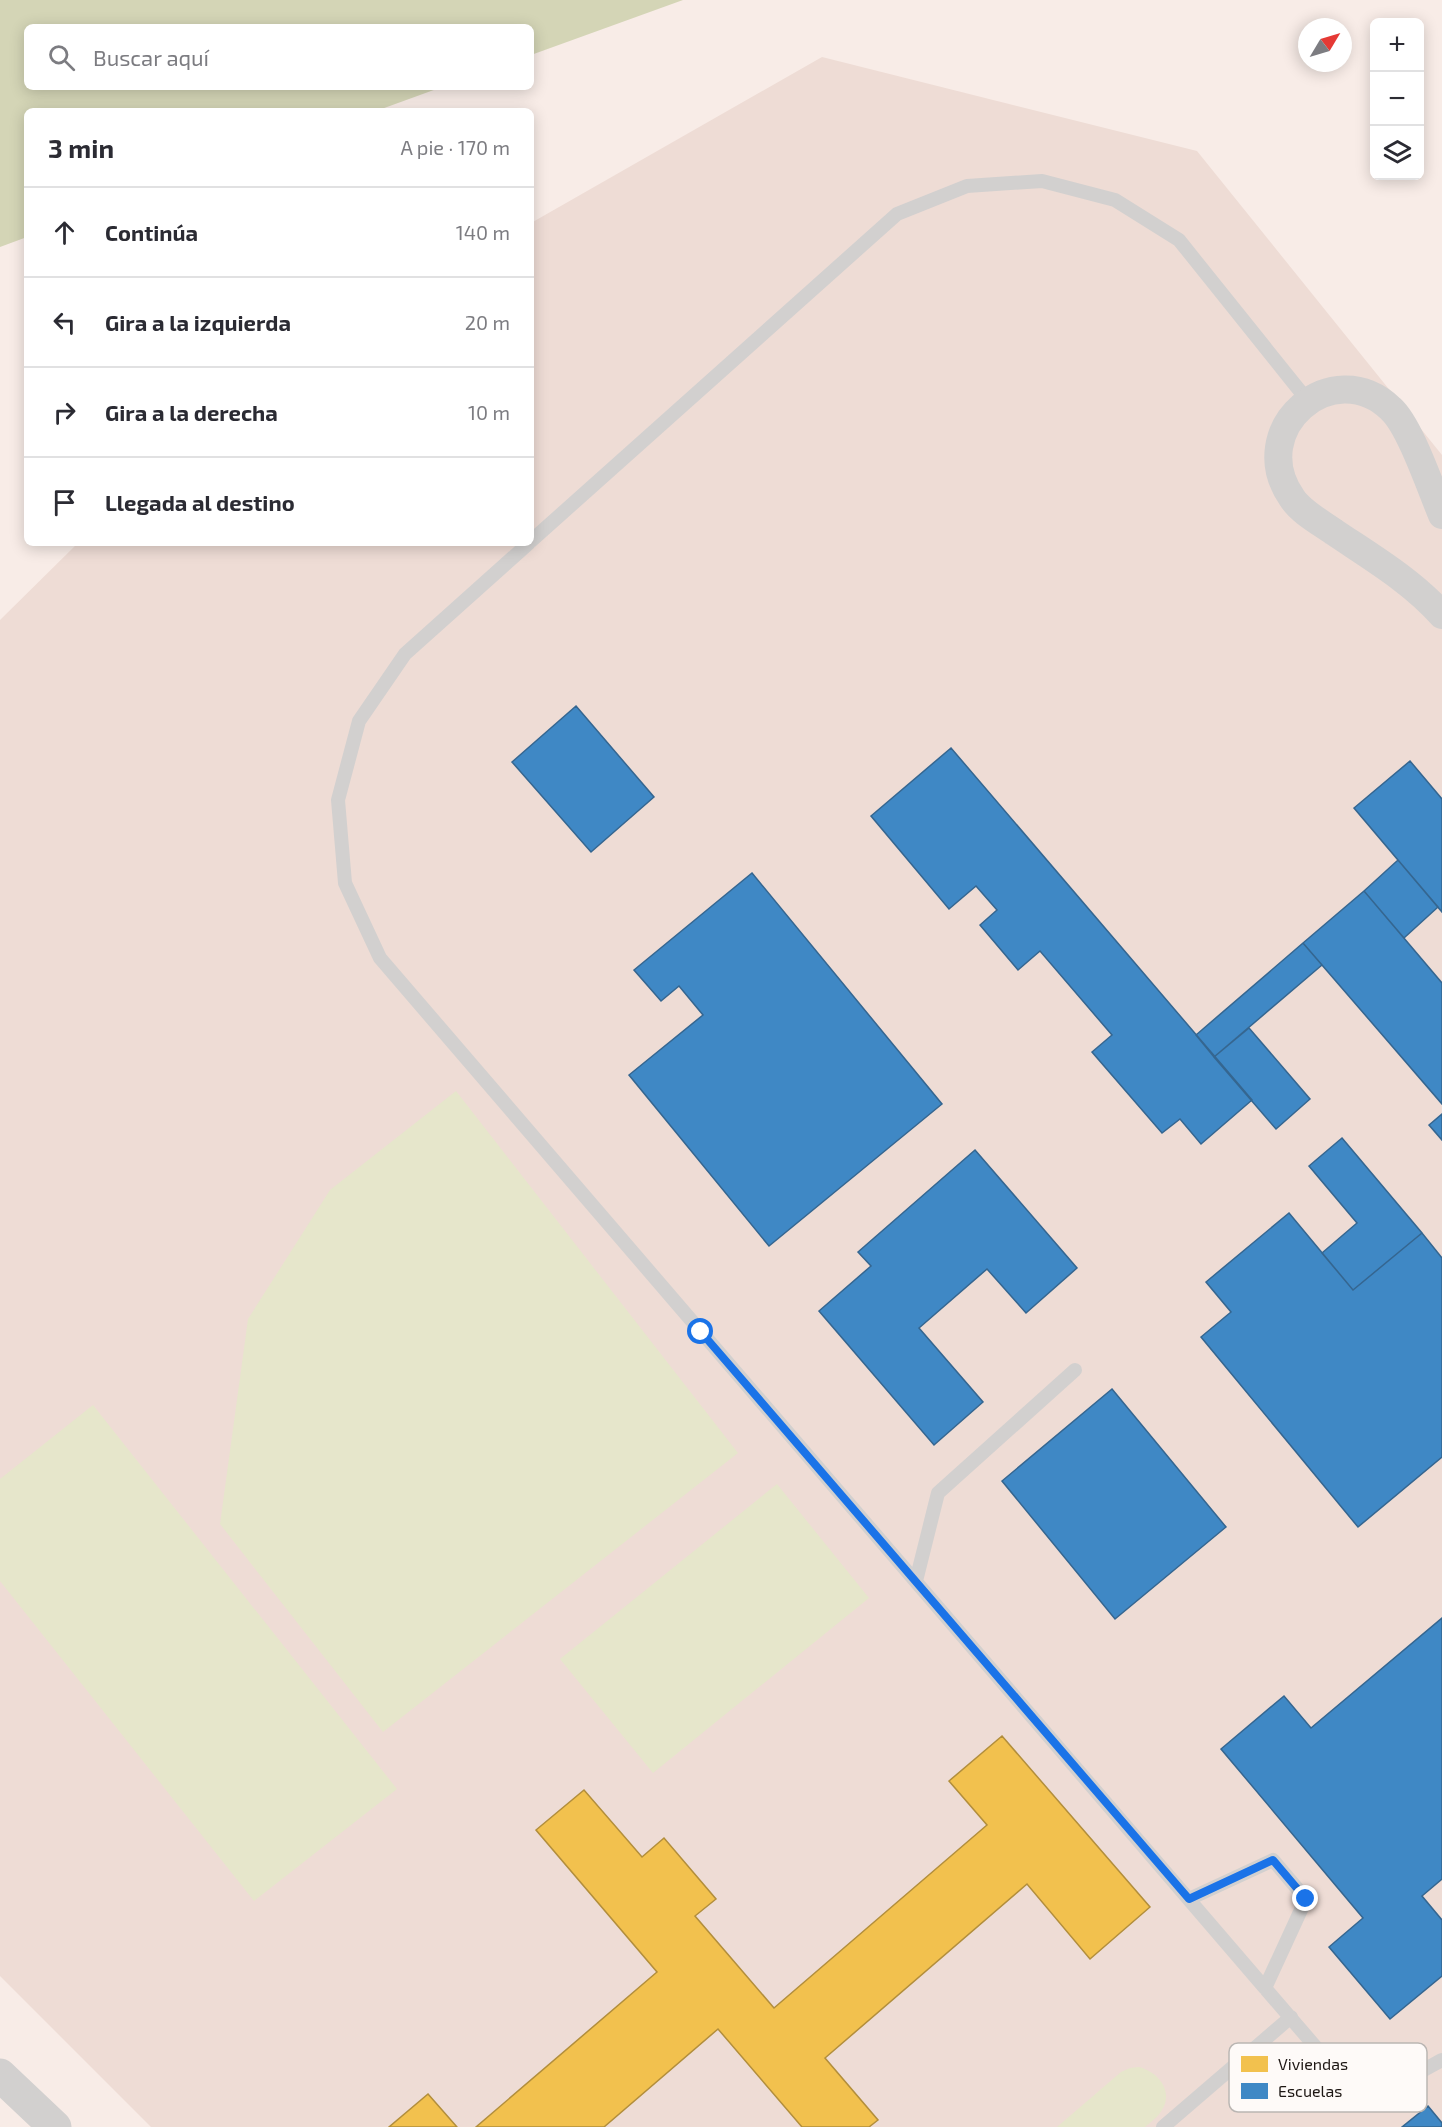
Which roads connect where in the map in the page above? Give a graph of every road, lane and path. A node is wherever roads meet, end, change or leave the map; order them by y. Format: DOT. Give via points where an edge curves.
graph roads {
  1 [pos="1308,400"];
  2 [pos="1442,515"];
  3 [pos="534,538"];
  4 [pos="526,546"];
  5 [pos="1442,615"];
  6 [pos="1075,1370"];
  7 [pos="916,1581"];
  8 [pos="1189,1899"];
  9 [pos="1265,1988"];
  10 [pos="1291,2017"];
  11 [pos="1261,2043"];
  12 [pos="1313,2043"];
  13 [pos="1442,2060"];
  14 [pos="1427,2068"];
  15 [pos="1229,2070"];
  16 [pos="0,2075"];
  17 [pos="55,2127"];
  18 [pos="1163,2127"];
  1 -- 2 [label="street" via="1329,392 1351,390 1372,396 1392,409 1405,426"];
  1 -- 3 [label="lane" via="1179,240 1124,205 1042,181 967,186 897,214"];
  1 -- 5 [label="street" via="1291,416 1281,436 1278,458 1282,480 1293,500 1412,587"];
  4 -- 7 [label="lane" via="405,654 359,721 338,801 345,883 380,958"];
  6 -- 7 [label="lane" via="938,1492"];
  7 -- 8 [label="lane"];
  8 -- 9 [label="lane"];
  8 -- 9 [label="lane" via="1273,1860 1300,1891 1306,1899"];
  9 -- 10 [label="lane"];
  10 -- 11 [label="lane"];
  10 -- 12 [label="lane"];
  13 -- 14 [label="lane"];
  15 -- 18 [label="lane"];
  16 -- 17 [label="main road"];
}
